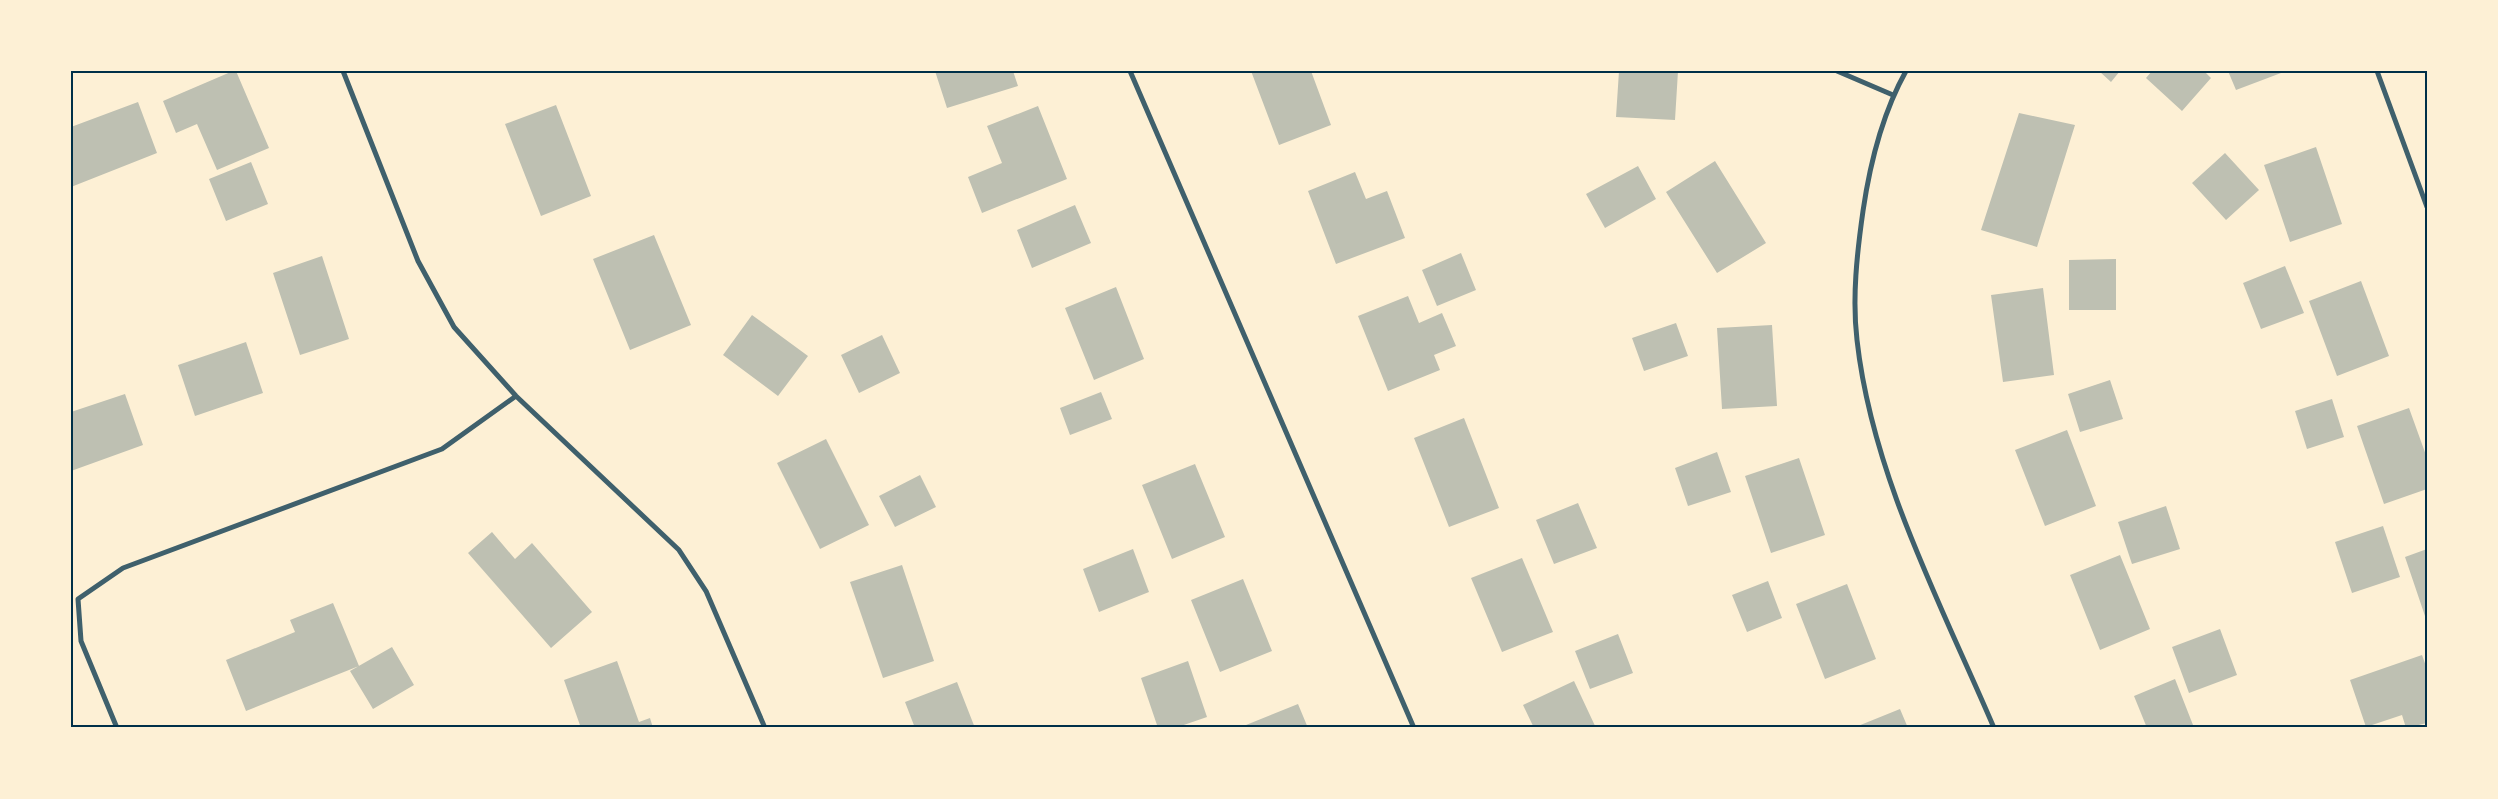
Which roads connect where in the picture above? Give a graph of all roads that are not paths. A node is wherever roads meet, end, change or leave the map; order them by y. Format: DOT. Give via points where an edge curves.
graph roads {
  1 [pos="343,71"];
  2 [pos="1130,71"];
  3 [pos="1838,71"];
  4 [pos="1906,71"];
  5 [pos="2376,71"];
  6 [pos="1893,94"];
  7 [pos="2427,207"];
  8 [pos="516,396"];
  9 [pos="118,728"];
  10 [pos="765,728"];
  11 [pos="1414,728"];
  12 [pos="1994,728"];
  1 -- 8 [label="street" via="418,261 454,327"];
  2 -- 11 [label="street"];
  3 -- 6 [label="street"];
  4 -- 6 [label="street"];
  5 -- 7 [label="street"];
  6 -- 12 [label="street" via="1868,174 1857,255 1857,339 1871,422 1896,501"];
  8 -- 9 [label="street" via="442,449 122,568 78,599 81,641"];
  8 -- 10 [label="street" via="680,550 706,591"];
}
